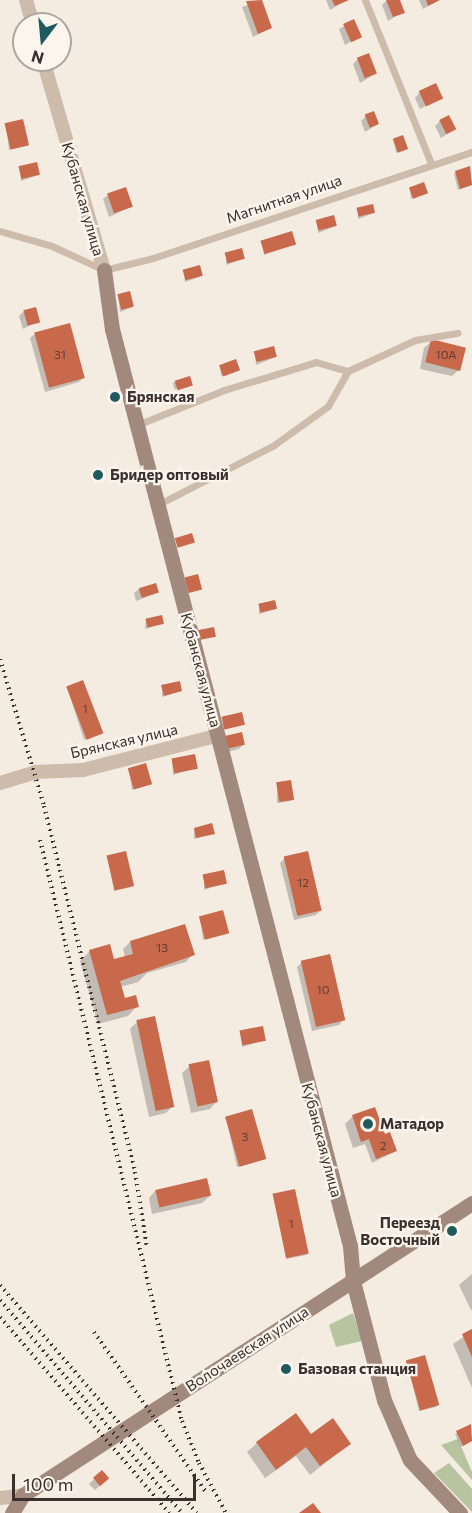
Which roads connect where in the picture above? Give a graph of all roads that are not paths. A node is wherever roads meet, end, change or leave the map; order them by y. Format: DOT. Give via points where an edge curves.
graph roads {
  1 [pos="365,0"];
  2 [pos="46,72"];
  3 [pos="472,152"];
  4 [pos="431,163"];
  5 [pos="0,231"];
  6 [pos="104,270"];
  7 [pos="457,333"];
  8 [pos="348,371"];
  9 [pos="137,425"];
  10 [pos="158,504"];
  11 [pos="219,735"];
  12 [pos="0,783"];
  13 [pos="472,1203"];
  14 [pos="353,1281"];
  15 [pos="23,1496"];
  16 [pos="0,1498"];
  17 [pos="12,1513"];
  18 [pos="460,1513"];
  1 -- 4 [label="lane"];
  2 -- 6 [label="street, Кубанская улица"];
  3 -- 4 [label="lane, Магнитная улица"];
  4 -- 6 [label="lane, Магнитная улица" via="153,258"];
  5 -- 6 [label="lane" via="52,246"];
  6 -- 9 [label="main road, Кубанская улица" via="112,329"];
  7 -- 8 [label="lane" via="415,340"];
  8 -- 9 [label="lane" via="316,362 224,390"];
  8 -- 10 [label="lane" via="328,406 274,445"];
  9 -- 10 [label="main road, Кубанская улица"];
  10 -- 11 [label="main road, Кубанская улица"];
  11 -- 12 [label="street, Брянская улица" via="83,771 34,772"];
  11 -- 14 [label="main road, Кубанская улица" via="350,1246"];
  13 -- 14 [label="main road, Волочаевская улица"];
  14 -- 15 [label="main road, Волочаевская улица"];
  14 -- 18 [label="main road, Кубанская улица" via="384,1400 399,1439 423,1477"];
  15 -- 16 [label="street"];
  15 -- 17 [label="main road"];
}
